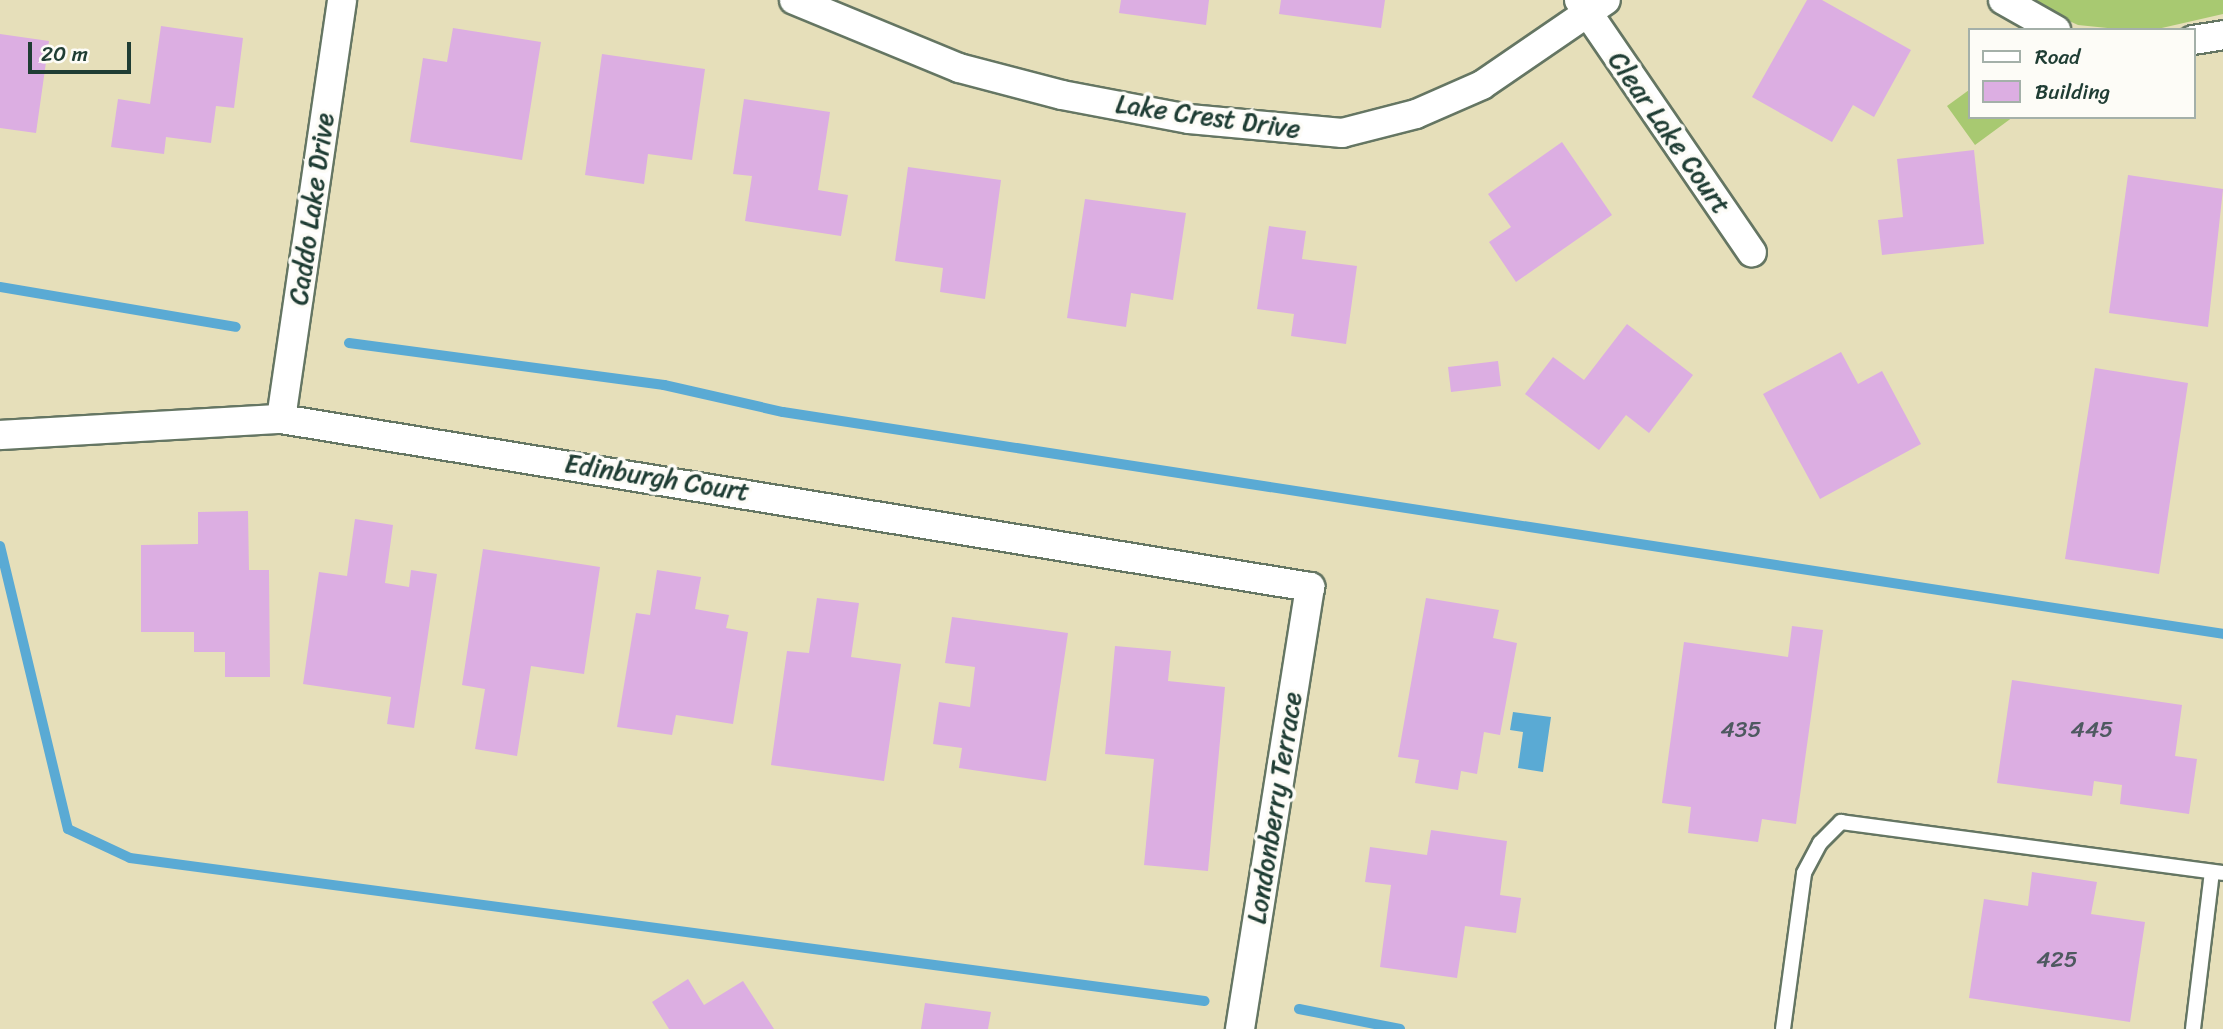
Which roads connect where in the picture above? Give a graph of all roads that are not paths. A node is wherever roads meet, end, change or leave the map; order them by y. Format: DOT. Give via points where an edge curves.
graph roads {
  1 [pos="342,0"];
  2 [pos="794,0"];
  3 [pos="2003,0"];
  4 [pos="1590,5"];
  5 [pos="2052,28"];
  6 [pos="2223,35"];
  7 [pos="2195,40"];
  8 [pos="1752,253"];
  9 [pos="281,419"];
  10 [pos="0,435"];
  11 [pos="1310,587"];
  12 [pos="2218,872"];
  13 [pos="1240,1029"];
  14 [pos="1783,1029"];
  15 [pos="2193,1029"];
  1 -- 9 [label="street, Caddo Lake Drive"];
  2 -- 4 [label="street, Lake Crest Drive" via="960,68 1062,95 1189,119 1342,133 1416,114 1482,85"];
  3 -- 5 [label="street"];
  4 -- 8 [label="street, Clear Lake Court"];
  6 -- 7 [label="street"];
  9 -- 10 [label="street, Edinburgh Court"];
  9 -- 11 [label="street, Edinburgh Court"];
  11 -- 13 [label="street, Londonberry Terrace"];
  12 -- 14 [label="lane" via="1841,822 1821,843 1804,873"];
  12 -- 15 [label="lane"];
}
